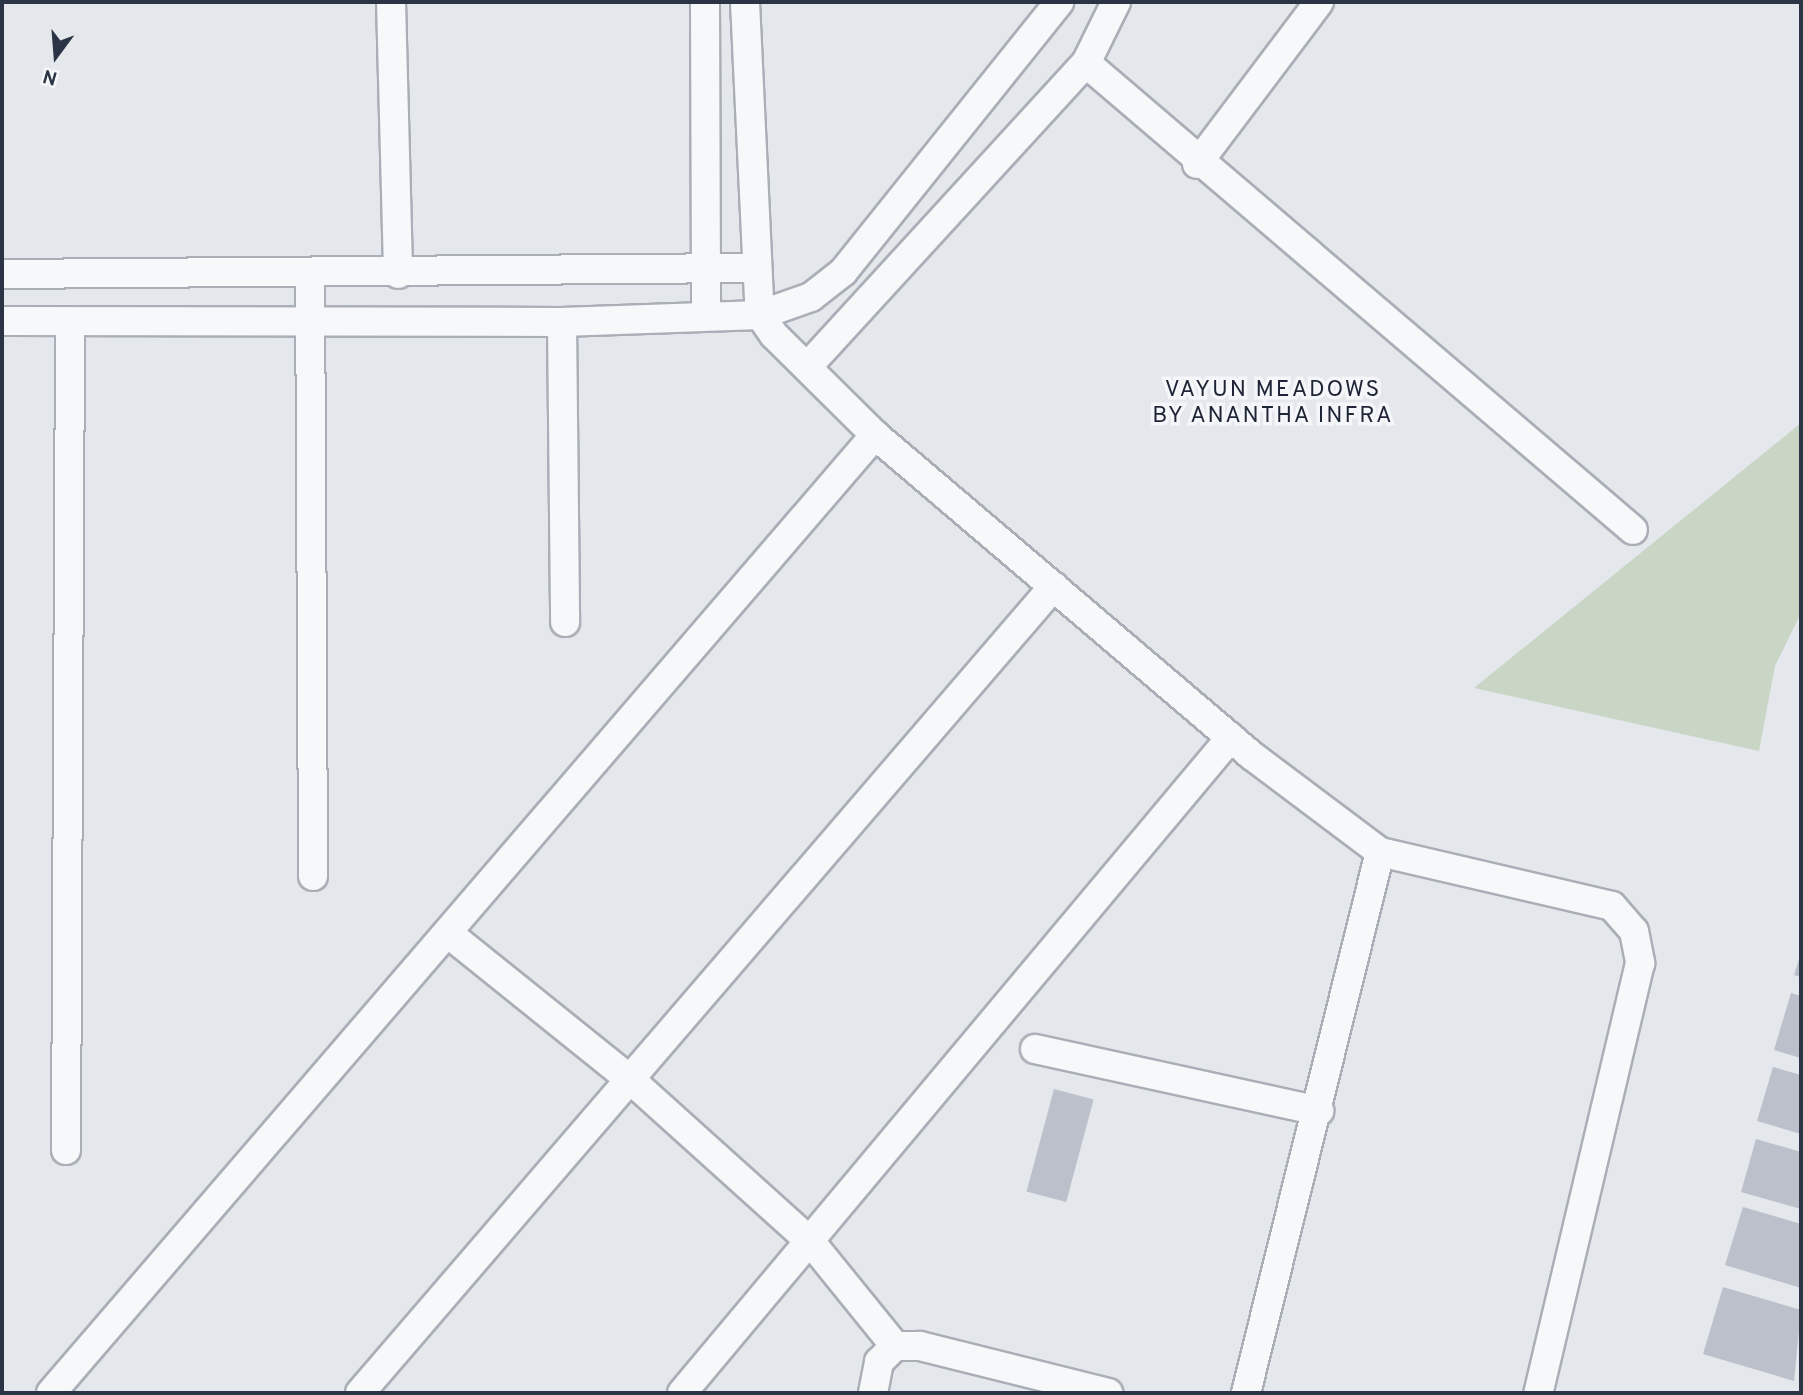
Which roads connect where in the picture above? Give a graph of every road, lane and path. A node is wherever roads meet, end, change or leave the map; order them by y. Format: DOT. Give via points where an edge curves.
graph roads {
  1 [pos="391,2"];
  2 [pos="705,2"];
  3 [pos="745,2"];
  4 [pos="1059,2"];
  5 [pos="1116,2"];
  6 [pos="1319,2"];
  7 [pos="1086,63"];
  8 [pos="1197,164"];
  9 [pos="756,268"];
  10 [pos="702,270"];
  11 [pos="2,274"];
  12 [pos="310,274"];
  13 [pos="398,274"];
  14 [pos="760,315"];
  15 [pos="706,316"];
  16 [pos="2,321"];
  17 [pos="315,321"];
  18 [pos="70,322"];
  19 [pos="562,322"];
  20 [pos="808,366"];
  21 [pos="875,435"];
  22 [pos="1633,530"];
  23 [pos="1054,586"];
  24 [pos="565,622"];
  25 [pos="1231,737"];
  26 [pos="1380,852"];
  27 [pos="313,876"];
  28 [pos="449,934"];
  29 [pos="1035,1049"];
  30 [pos="632,1081"];
  31 [pos="1319,1111"];
  32 [pos="66,1150"];
  33 [pos="810,1241"];
  34 [pos="895,1346"];
  35 [pos="51,1393"];
  36 [pos="360,1393"];
  37 [pos="682,1393"];
  38 [pos="873,1393"];
  39 [pos="1108,1393"];
  40 [pos="1246,1393"];
  41 [pos="1538,1393"];
  1 -- 13 [label="street"];
  2 -- 10 [label="street"];
  3 -- 9 [label="street"];
  4 -- 14 [label="street" via="843,272 811,297"];
  5 -- 7 [label="street"];
  6 -- 8 [label="street"];
  7 -- 8 [label="street"];
  7 -- 20 [label="street"];
  8 -- 22 [label="street"];
  9 -- 10 [label="street"];
  9 -- 14 [label="street"];
  10 -- 13 [label="street"];
  10 -- 15 [label="street"];
  11 -- 12 [label="street"];
  12 -- 13 [label="street"];
  12 -- 17 [label="street"];
  14 -- 15 [label="street"];
  14 -- 20 [label="street"];
  15 -- 19 [label="street"];
  16 -- 18 [label="street"];
  17 -- 18 [label="street"];
  17 -- 19 [label="street"];
  17 -- 27 [label="street"];
  18 -- 32 [label="street"];
  19 -- 24 [label="street"];
  20 -- 21 [label="street"];
  21 -- 23 [label="street"];
  21 -- 28 [label="street"];
  23 -- 25 [label="street"];
  23 -- 30 [label="street"];
  25 -- 26 [label="street"];
  25 -- 33 [label="street"];
  26 -- 31 [label="street"];
  26 -- 41 [label="street" via="1612,906 1634,931 1640,963"];
  28 -- 30 [label="street"];
  28 -- 35 [label="street"];
  29 -- 31 [label="street"];
  30 -- 33 [label="street"];
  30 -- 36 [label="street"];
  31 -- 40 [label="street"];
  33 -- 34 [label="street"];
  33 -- 37 [label="street"];
  34 -- 38 [label="street" via="879,1362"];
  34 -- 39 [label="street" via="920,1346"];
}
